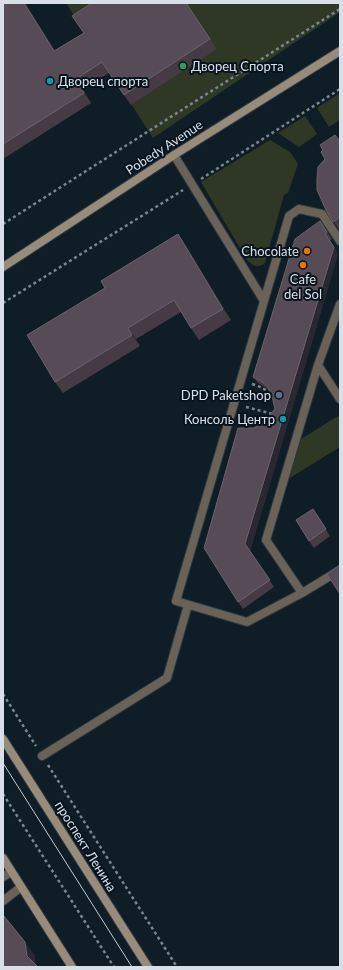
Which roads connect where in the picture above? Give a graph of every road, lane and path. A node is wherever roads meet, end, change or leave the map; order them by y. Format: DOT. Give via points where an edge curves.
graph roads {
  1 [pos="340,9"];
  2 [pos="340,51"];
  3 [pos="340,89"];
  4 [pos="174,155"];
  5 [pos="192,184"];
  6 [pos="3,224"];
  7 [pos="340,241"];
  8 [pos="3,267"];
  9 [pos="264,302"];
  10 [pos="3,304"];
  11 [pos="340,304"];
  12 [pos="318,365"];
  13 [pos="252,384"];
  14 [pos="274,399"];
  15 [pos="340,399"];
  16 [pos="246,407"];
  17 [pos="278,416"];
  18 [pos="340,570"];
  19 [pos="302,593"];
  20 [pos="188,604"];
  21 [pos="3,694"];
  22 [pos="3,738"];
  23 [pos="42,756"];
  24 [pos="3,794"];
  25 [pos="3,858"];
  26 [pos="11,872"];
  27 [pos="3,877"];
  28 [pos="21,887"];
  29 [pos="3,901"];
  30 [pos="72,967"];
  31 [pos="114,967"];
  32 [pos="148,967"];
  33 [pos="177,967"];
  1 -- 6 [label="path"];
  2 -- 4 [label="street, Pobedy Avenue"];
  3 -- 5 [label="path"];
  4 -- 5 [label="lane"];
  4 -- 8 [label="street, Pobedy Avenue"];
  5 -- 9 [label="lane"];
  5 -- 10 [label="path"];
  7 -- 9 [label="lane" via="322,214 299,209 289,216"];
  9 -- 20 [label="lane" via="176,601"];
  11 -- 12 [label="lane"];
  12 -- 15 [label="lane"];
  12 -- 19 [label="lane" via="266,540"];
  13 -- 14 [label="path" via="264,388"];
  16 -- 17 [label="path"];
  18 -- 19 [label="lane"];
  19 -- 20 [label="lane" via="247,622"];
  20 -- 23 [label="lane" via="167,678"];
  21 -- 23 [label="path"];
  22 -- 32 [label="street, проспект Ленина"];
  23 -- 33 [label="path"];
  24 -- 31 [label="path"];
  25 -- 26 [label="street"];
  26 -- 27 [label="lane"];
  26 -- 28 [label="street"];
  28 -- 29 [label="lane"];
  28 -- 30 [label="street"];
}
